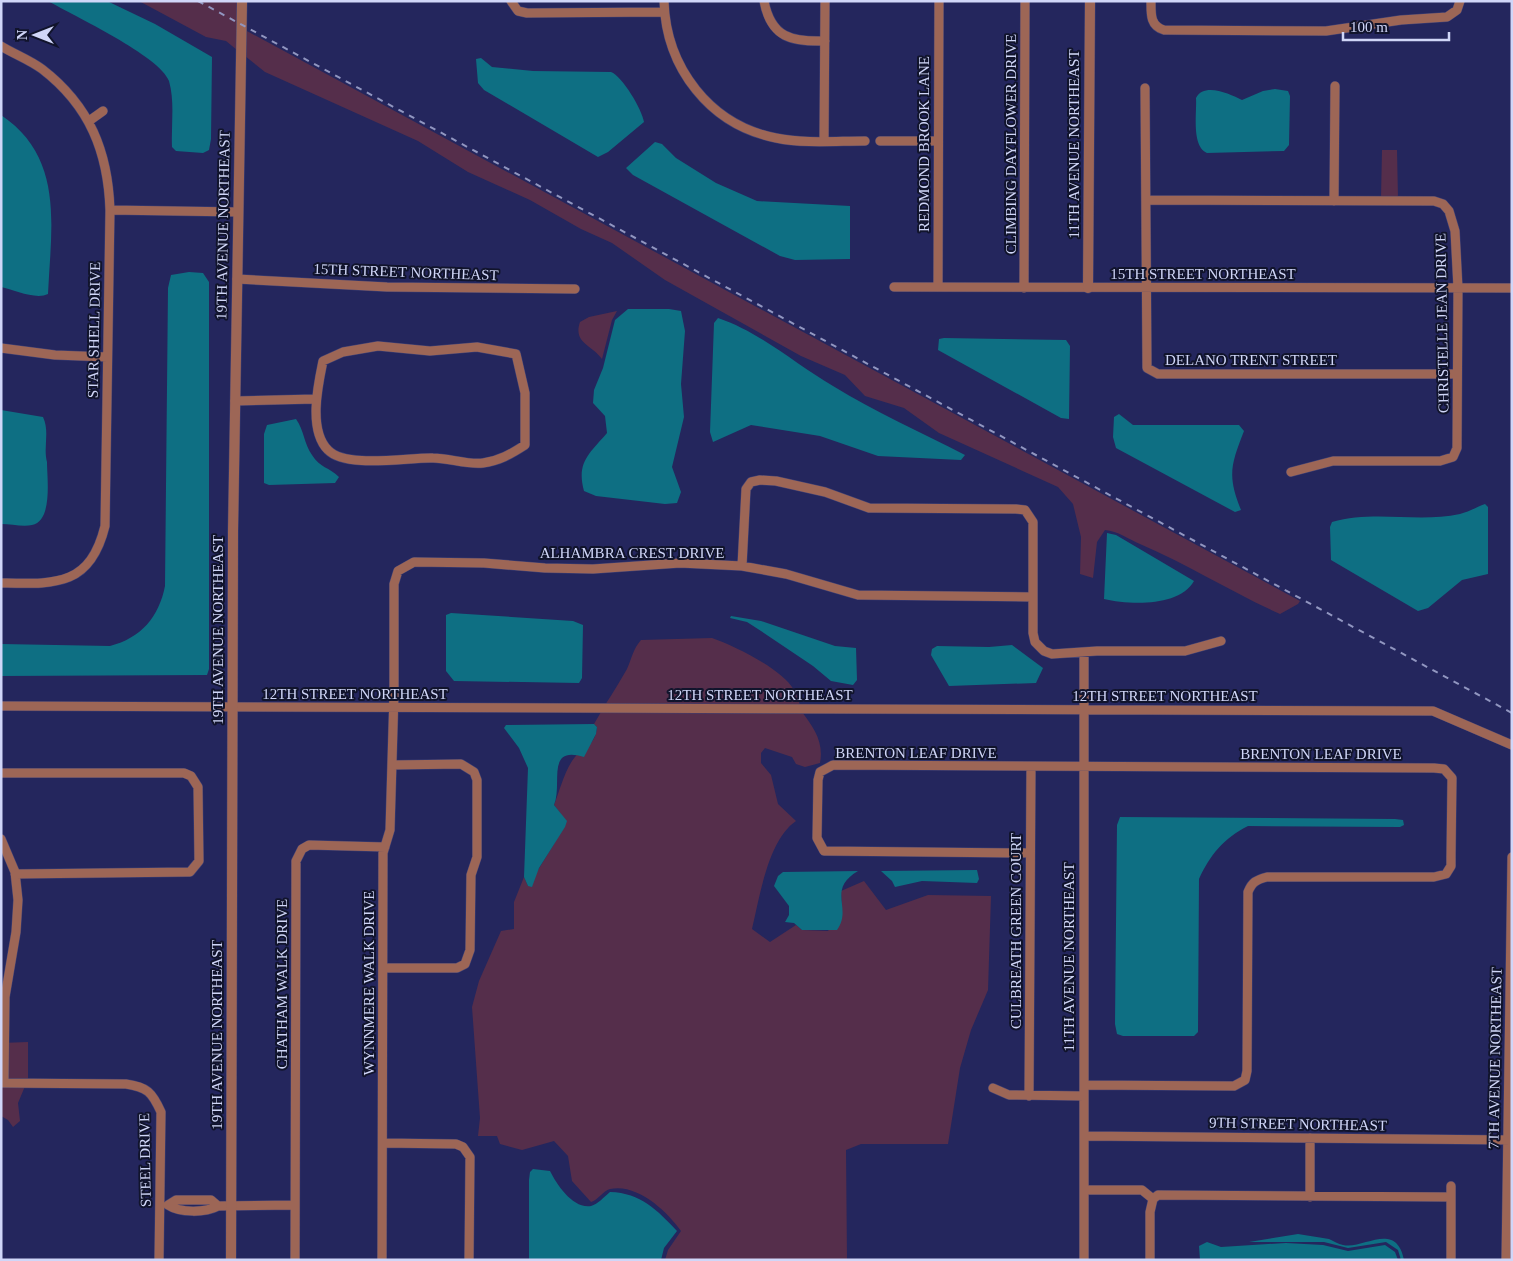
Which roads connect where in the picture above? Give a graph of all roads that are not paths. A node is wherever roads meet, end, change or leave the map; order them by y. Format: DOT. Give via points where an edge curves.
graph roads {
  1 [pos="242,1"];
  2 [pos="511,1"];
  3 [pos="664,1"];
  4 [pos="764,1"];
  5 [pos="825,1"];
  6 [pos="939,1"];
  7 [pos="1025,1"];
  8 [pos="1090,1"];
  9 [pos="1151,1"];
  10 [pos="1460,1"];
  11 [pos="664,12"];
  12 [pos="825,41"];
  13 [pos="1,46"];
  14 [pos="1335,86"];
  15 [pos="1145,88"];
  16 [pos="103,111"];
  17 [pos="89,121"];
  18 [pos="824,141"];
  19 [pos="865,141"];
  20 [pos="880,141"];
  21 [pos="938,141"];
  22 [pos="1146,200"];
  23 [pos="1334,201"];
  24 [pos="110,210"];
  25 [pos="238,212"];
  26 [pos="237,279"];
  27 [pos="894,287"];
  28 [pos="938,287"];
  29 [pos="1024,288"];
  30 [pos="1088,288"];
  31 [pos="1145,288"];
  32 [pos="1458,288"];
  33 [pos="1512,288"];
  34 [pos="574,289"];
  35 [pos="1,348"];
  36 [pos="107,357"];
  37 [pos="1457,374"];
  38 [pos="315,399"];
  39 [pos="235,401"];
  40 [pos="1292,472"];
  41 [pos="742,566"];
  42 [pos="1,582"];
  43 [pos="1032,597"];
  44 [pos="1221,640"];
  45 [pos="1084,654"];
  46 [pos="1,706"];
  47 [pos="232,707"];
  48 [pos="393,708"];
  49 [pos="1084,709"];
  50 [pos="1512,745"];
  51 [pos="392,764"];
  52 [pos="1030,767"];
  53 [pos="1084,768"];
  54 [pos="1,773"];
  55 [pos="1,839"];
  56 [pos="384,847"];
  57 [pos="1029,853"];
  58 [pos="1512,857"];
  59 [pos="15,874"];
  60 [pos="383,968"];
  61 [pos="3,1082"];
  62 [pos="1084,1085"];
  63 [pos="993,1088"];
  64 [pos="1029,1096"];
  65 [pos="1084,1096"];
  66 [pos="1084,1136"];
  67 [pos="1310,1138"];
  68 [pos="1510,1140"];
  69 [pos="382,1143"];
  70 [pos="1451,1186"];
  71 [pos="1084,1190"];
  72 [pos="1310,1197"];
  73 [pos="1451,1198"];
  74 [pos="1153,1199"];
  75 [pos="164,1205"];
  76 [pos="232,1205"];
  77 [pos="295,1205"];
  78 [pos="159,1260"];
  79 [pos="231,1260"];
  80 [pos="295,1260"];
  81 [pos="382,1260"];
  82 [pos="470,1260"];
  83 [pos="1084,1260"];
  84 [pos="1150,1260"];
  85 [pos="1451,1260"];
  86 [pos="1506,1260"];
  1 -- 25 [label="street, 19TH AVENUE NORTHEAST"];
  2 -- 11 [label="street" via="518,11 527,13"];
  3 -- 11 [label="street"];
  4 -- 12 [label="street" via="767,17 783,35 802,42"];
  5 -- 12 [label="street"];
  6 -- 21 [label="street, REDMOND BROOK LANE"];
  7 -- 29 [label="street, CLIMBING DAYFLOWER DRIVE"];
  8 -- 30 [label="street, 11TH AVENUE NORTHEAST"];
  9 -- 10 [label="street" via="1152,20 1164,30 1326,31 1447,17 1457,10"];
  11 -- 18 [label="street" via="679,66 691,85 717,110 736,124 759,134 788,140"];
  12 -- 18 [label="street"];
  13 -- 17 [label="street, STAR SHELL DRIVE" via="41,68 63,87"];
  14 -- 23 [label="street"];
  15 -- 22 [label="street, DELANO TRENT STREET"];
  16 -- 17 [label="street"];
  17 -- 24 [label="street, STAR SHELL DRIVE" via="106,164"];
  18 -- 19 [label="street"];
  20 -- 21 [label="street"];
  21 -- 28 [label="street, REDMOND BROOK LANE"];
  22 -- 23 [label="street, CHRISTELLE JEAN DRIVE"];
  22 -- 31 [label="street, DELANO TRENT STREET"];
  23 -- 32 [label="street, CHRISTELLE JEAN DRIVE" via="1434,201 1443,204 1449,211 1455,231"];
  24 -- 25 [label="street"];
  24 -- 36 [label="street, STAR SHELL DRIVE"];
  25 -- 26 [label="street, 19TH AVENUE NORTHEAST"];
  26 -- 34 [label="street, 15TH STREET NORTHEAST" via="387,287"];
  26 -- 39 [label="street, 19TH AVENUE NORTHEAST"];
  27 -- 28 [label="street, 15TH STREET NORTHEAST"];
  28 -- 29 [label="street, 15TH STREET NORTHEAST"];
  29 -- 30 [label="street, 15TH STREET NORTHEAST"];
  30 -- 31 [label="street, 15TH STREET NORTHEAST"];
  31 -- 32 [label="street, 15TH STREET NORTHEAST"];
  31 -- 37 [label="street, DELANO TRENT STREET" via="1145,363 1153,372"];
  32 -- 33 [label="street, 15TH STREET NORTHEAST"];
  32 -- 37 [label="street, CHRISTELLE JEAN DRIVE"];
  35 -- 36 [label="street" via="55,356"];
  36 -- 42 [label="street, STAR SHELL DRIVE" via="106,526 92,561 78,574 60,580"];
  37 -- 40 [label="street, CHRISTELLE JEAN DRIVE" via="1457,448 1453,457 1440,461 1334,461"];
  38 -- 38 [label="street" via="321,438 328,451 339,456 380,462 433,458 482,463 504,458 524,445 524,394 516,354 476,347 430,352 378,346 343,352 322,361"];
  38 -- 39 [label="street"];
  39 -- 47 [label="street, 19TH AVENUE NORTHEAST"];
  41 -- 43 [label="street, ALHAMBRA CREST DRIVE" via="786,574 847,594"];
  41 -- 43 [label="street" via="746,489 751,482 776,481 825,492 869,508 1025,510 1033,522"];
  41 -- 48 [label="street, ALHAMBRA CREST DRIVE" via="680,563 583,569 458,562 405,565 398,570 394,584"];
  43 -- 45 [label="street" via="1035,642 1052,654"];
  44 -- 45 [label="street" via="1185,651 1097,651"];
  45 -- 49 [label="street, 11TH AVENUE NORTHEAST"];
  46 -- 47 [label="street, 12TH STREET NORTHEAST"];
  47 -- 48 [label="street, 12TH STREET NORTHEAST"];
  47 -- 76 [label="street, 19TH AVENUE NORTHEAST"];
  48 -- 49 [label="street, 12TH STREET NORTHEAST"];
  48 -- 51 [label="street, WYNNMERE WALK DRIVE"];
  49 -- 50 [label="street, 12TH STREET NORTHEAST" via="1433,711"];
  49 -- 53 [label="street, 11TH AVENUE NORTHEAST"];
  51 -- 56 [label="street, WYNNMERE WALK DRIVE" via="390,830"];
  51 -- 60 [label="street" via="461,764 474,772 477,780 477,857 471,875 470,950 465,964 457,968"];
  52 -- 53 [label="street, BRENTON LEAF DRIVE"];
  52 -- 57 [label="street, CULBREATH GREEN COURT"];
  52 -- 57 [label="street, BRENTON LEAF DRIVE" via="833,765 820,772 818,780 817,838 824,851"];
  53 -- 62 [label="street, 11TH AVENUE NORTHEAST"];
  53 -- 62 [label="street, BRENTON LEAF DRIVE" via="1444,769 1452,778 1453,807 1451,866 1446,874 1267,877 1251,884 1248,892 1245,1080 1234,1086"];
  54 -- 59 [label="street" via="184,773 196,780 198,786 198,860 190,872"];
  55 -- 59 [label="street"];
  56 -- 60 [label="street, WYNNMERE WALK DRIVE"];
  56 -- 77 [label="street, CHATHAM WALK DRIVE" via="309,845 302,848 296,861"];
  57 -- 64 [label="street, CULBREATH GREEN COURT"];
  58 -- 68 [label="street, 7TH AVENUE NORTHEAST"];
  59 -- 61 [label="street" via="18,914 5,997"];
  60 -- 69 [label="street, WYNNMERE WALK DRIVE"];
  61 -- 75 [label="street, STEEL DRIVE" via="141,1086 150,1093 161,1112"];
  62 -- 65 [label="street, 11TH AVENUE NORTHEAST"];
  63 -- 64 [label="street" via="1009,1096"];
  64 -- 65 [label="street"];
  65 -- 66 [label="street, 11TH AVENUE NORTHEAST"];
  66 -- 67 [label="street, 9TH STREET NORTHEAST"];
  66 -- 71 [label="street, 11TH AVENUE NORTHEAST"];
  67 -- 68 [label="street, 9TH STREET NORTHEAST"];
  67 -- 72 [label="street"];
  68 -- 86 [label="street, 7TH AVENUE NORTHEAST"];
  69 -- 81 [label="street, WYNNMERE WALK DRIVE"];
  69 -- 82 [label="street" via="456,1144 467,1151 470,1157"];
  70 -- 73 [label="street"];
  71 -- 74 [label="street" via="1142,1190"];
  71 -- 83 [label="street, 11TH AVENUE NORTHEAST"];
  72 -- 73 [label="street"];
  72 -- 74 [label="street" via="1183,1194 1158,1195"];
  73 -- 85 [label="street"];
  74 -- 84 [label="street"];
  75 -- 76 [label="street" via="176,1200 211,1200 218,1206"];
  75 -- 78 [label="street, STEEL DRIVE"];
  76 -- 77 [label="street"];
  76 -- 79 [label="street, 19TH AVENUE NORTHEAST"];
  77 -- 80 [label="street, CHATHAM WALK DRIVE"];
}
